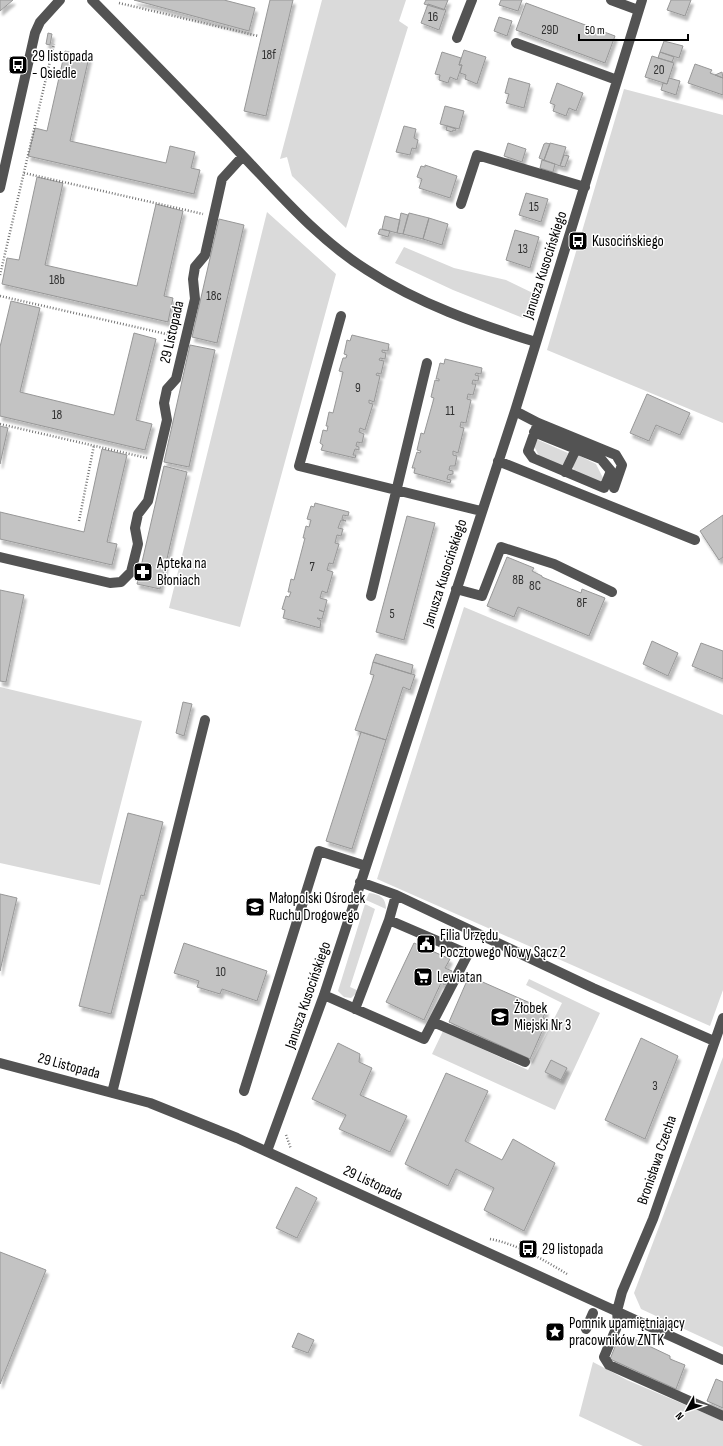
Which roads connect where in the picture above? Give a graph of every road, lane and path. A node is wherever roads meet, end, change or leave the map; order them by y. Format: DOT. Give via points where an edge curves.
graph roads {
  1 [pos="60,0"];
  2 [pos="92,0"];
  3 [pos="472,0"];
  4 [pos="611,0"];
  5 [pos="119,3"];
  6 [pos="640,5"];
  7 [pos="258,36"];
  8 [pos="458,38"];
  9 [pos="516,43"];
  10 [pos="54,44"];
  11 [pos="617,80"];
  12 [pos="243,156"];
  13 [pos="24,173"];
  14 [pos="585,187"];
  15 [pos="0,188"];
  16 [pos="461,204"];
  17 [pos="214,216"];
  18 [pos="0,275"];
  19 [pos="0,296"];
  20 [pos="341,316"];
  21 [pos="186,339"];
  22 [pos="536,342"];
  23 [pos="427,363"];
  24 [pos="515,411"];
  25 [pos="0,424"];
  26 [pos="536,428"];
  27 [pos="94,445"];
  28 [pos="576,449"];
  29 [pos="157,460"];
  30 [pos="498,461"];
  31 [pos="564,472"];
  32 [pos="614,488"];
  33 [pos="397,491"];
  34 [pos="481,511"];
  35 [pos="78,521"];
  36 [pos="695,540"];
  37 [pos="0,558"];
  38 [pos="456,588"];
  39 [pos="612,592"];
  40 [pos="371,596"];
  41 [pos="205,720"];
  42 [pos="366,866"];
  43 [pos="360,882"];
  44 [pos="396,895"];
  45 [pos="389,920"];
  46 [pos="324,995"];
  47 [pos="355,1009"];
  48 [pos="723,1018"];
  49 [pos="432,1022"];
  50 [pos="714,1041"];
  51 [pos="525,1062"];
  52 [pos="0,1063"];
  53 [pos="244,1091"];
  54 [pos="112,1093"];
  55 [pos="286,1129"];
  56 [pos="293,1150"];
  57 [pos="267,1151"];
  58 [pos="483,1238"];
  59 [pos="570,1276"];
  60 [pos="617,1312"];
  61 [pos="593,1314"];
  62 [pos="586,1329"];
  63 [pos="723,1360"];
  64 [pos="723,1416"];
  1 -- 15 [label="street" via="40,22 35,32"];
  2 -- 12 [label="street"];
  3 -- 8 [label="street"];
  4 -- 6 [label="street"];
  5 -- 7 [label="path"];
  6 -- 11 [label="street, Janusza Kusocińskiego"];
  9 -- 11 [label="street"];
  10 -- 13 [label="path"];
  11 -- 14 [label="street, Janusza Kusocińskiego"];
  12 -- 17 [label="street, 29 Listopada" via="222,179"];
  12 -- 22 [label="street" via="298,215 338,250 366,270 401,291 450,313"];
  13 -- 17 [label="path"];
  13 -- 18 [label="path"];
  14 -- 16 [label="street" via="477,155"];
  14 -- 22 [label="street, Janusza Kusocińskiego"];
  17 -- 21 [label="street, 29 Listopada" via="205,255 195,268 195,299"];
  19 -- 21 [label="path"];
  20 -- 33 [label="street" via="299,466"];
  21 -- 29 [label="street, 29 Listopada" via="176,378 167,389 164,403 167,420"];
  22 -- 24 [label="street, Janusza Kusocińskiego"];
  23 -- 33 [label="street"];
  24 -- 26 [label="street"];
  24 -- 30 [label="street, Janusza Kusocińskiego"];
  25 -- 27 [label="path"];
  26 -- 28 [label="street"];
  26 -- 31 [label="street" via="528,451 533,458"];
  26 -- 32 [label="street" via="616,455 622,465"];
  27 -- 29 [label="path"];
  27 -- 35 [label="path"];
  28 -- 31 [label="street"];
  28 -- 31 [label="street" via="601,459 611,471 604,488"];
  29 -- 37 [label="street, 29 Listopada" via="148,501 138,514 135,528 138,544 131,572 121,582 110,583"];
  30 -- 34 [label="street, Janusza Kusocińskiego"];
  30 -- 36 [label="street"];
  33 -- 34 [label="street"];
  33 -- 40 [label="street"];
  34 -- 38 [label="street, Janusza Kusocińskiego"];
  38 -- 39 [label="street" via="482,596 501,547 554,564"];
  38 -- 42 [label="street, Janusza Kusocińskiego"];
  41 -- 54 [label="street"];
  42 -- 43 [label="street, Janusza Kusocińskiego"];
  42 -- 53 [label="street" via="319,852"];
  43 -- 44 [label="street"];
  43 -- 46 [label="street, Janusza Kusocińskiego"];
  44 -- 45 [label="street"];
  44 -- 50 [label="street" via="593,988"];
  45 -- 47 [label="street"];
  45 -- 49 [label="street" via="468,954"];
  46 -- 47 [label="street"];
  46 -- 57 [label="street, Janusza Kusocińskiego"];
  47 -- 49 [label="street" via="424,1039"];
  48 -- 50 [label="street, Bronisława Czecha"];
  49 -- 51 [label="street"];
  50 -- 60 [label="street, Bronisława Czecha" via="653,1219 622,1292"];
  52 -- 54 [label="street, 29 Listopada"];
  54 -- 57 [label="street, 29 Listopada" via="150,1104"];
  55 -- 56 [label="path" via="287,1141"];
  57 -- 60 [label="street, 29 Listopada"];
  58 -- 59 [label="path" via="512,1246 544,1260"];
  60 -- 63 [label="street, 29 Listopada"];
  60 -- 64 [label="street, Bronisława Czecha" via="618,1324 604,1357 609,1366"];
  61 -- 62 [label="street"];
}
